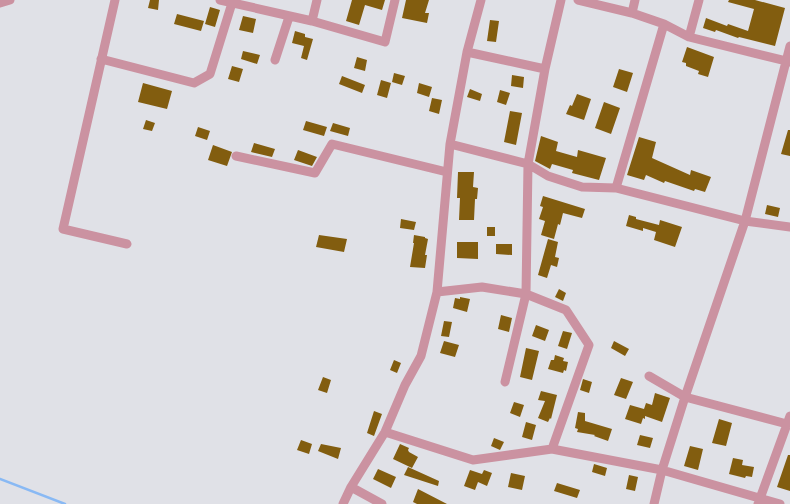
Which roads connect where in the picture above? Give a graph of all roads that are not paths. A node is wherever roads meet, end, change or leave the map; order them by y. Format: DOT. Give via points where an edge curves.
graph roads {
  1 [pos="10,0"];
  2 [pos="115,0"];
  3 [pos="220,0"];
  4 [pos="317,0"];
  5 [pos="395,0"];
  6 [pos="481,0"];
  7 [pos="561,0"];
  8 [pos="578,0"];
  9 [pos="635,0"];
  10 [pos="698,0"];
  11 [pos="0,3"];
  12 [pos="232,3"];
  13 [pos="632,13"];
  14 [pos="289,17"];
  15 [pos="312,22"];
  16 [pos="664,24"];
  17 [pos="689,37"];
  18 [pos="790,46"];
  19 [pos="467,52"];
  20 [pos="101,60"];
  21 [pos="275,60"];
  22 [pos="788,62"];
  23 [pos="545,68"];
  24 [pos="450,144"];
  25 [pos="236,156"];
  26 [pos="528,164"];
  27 [pos="447,172"];
  28 [pos="616,188"];
  29 [pos="746,221"];
  30 [pos="790,227"];
  31 [pos="127,244"];
  32 [pos="437,292"];
  33 [pos="526,294"];
  34 [pos="649,376"];
  35 [pos="505,382"];
  36 [pos="685,397"];
  37 [pos="789,420"];
  38 [pos="385,432"];
  39 [pos="552,449"];
  40 [pos="662,470"];
  41 [pos="351,487"];
  42 [pos="759,501"];
  43 [pos="343,504"];
  44 [pos="382,504"];
  45 [pos="654,504"];
  46 [pos="780,504"];
  1 -- 11 [label="street"];
  2 -- 20 [label="street"];
  3 -- 12 [label="street"];
  4 -- 15 [label="street"];
  5 -- 15 [label="street" via="385,42"];
  6 -- 19 [label="street"];
  7 -- 23 [label="street"];
  8 -- 13 [label="street"];
  9 -- 13 [label="street"];
  10 -- 17 [label="street"];
  12 -- 14 [label="street"];
  12 -- 20 [label="street" via="210,74 194,83"];
  13 -- 16 [label="street"];
  14 -- 15 [label="street"];
  14 -- 21 [label="street"];
  16 -- 17 [label="street"];
  16 -- 28 [label="street"];
  17 -- 22 [label="street"];
  18 -- 22 [label="street"];
  19 -- 23 [label="street"];
  19 -- 24 [label="street"];
  20 -- 31 [label="street" via="63,229"];
  22 -- 29 [label="street"];
  23 -- 26 [label="street"];
  24 -- 26 [label="street"];
  24 -- 27 [label="street"];
  25 -- 27 [label="street" via="315,173 332,144"];
  26 -- 28 [label="street" via="548,176 582,187"];
  26 -- 33 [label="street"];
  27 -- 32 [label="street"];
  28 -- 29 [label="street"];
  29 -- 30 [label="street"];
  29 -- 36 [label="street"];
  32 -- 33 [label="street" via="482,287"];
  32 -- 38 [label="street" via="421,356"];
  33 -- 35 [label="street"];
  33 -- 39 [label="street" via="566,310 589,345"];
  34 -- 36 [label="street"];
  36 -- 37 [label="street"];
  36 -- 40 [label="street"];
  37 -- 42 [label="street"];
  38 -- 39 [label="street" via="473,460"];
  38 -- 41 [label="street"];
  39 -- 40 [label="street"];
  40 -- 42 [label="street"];
  40 -- 45 [label="street"];
  41 -- 43 [label="street"];
  41 -- 44 [label="street"];
  42 -- 46 [label="street"];
}
